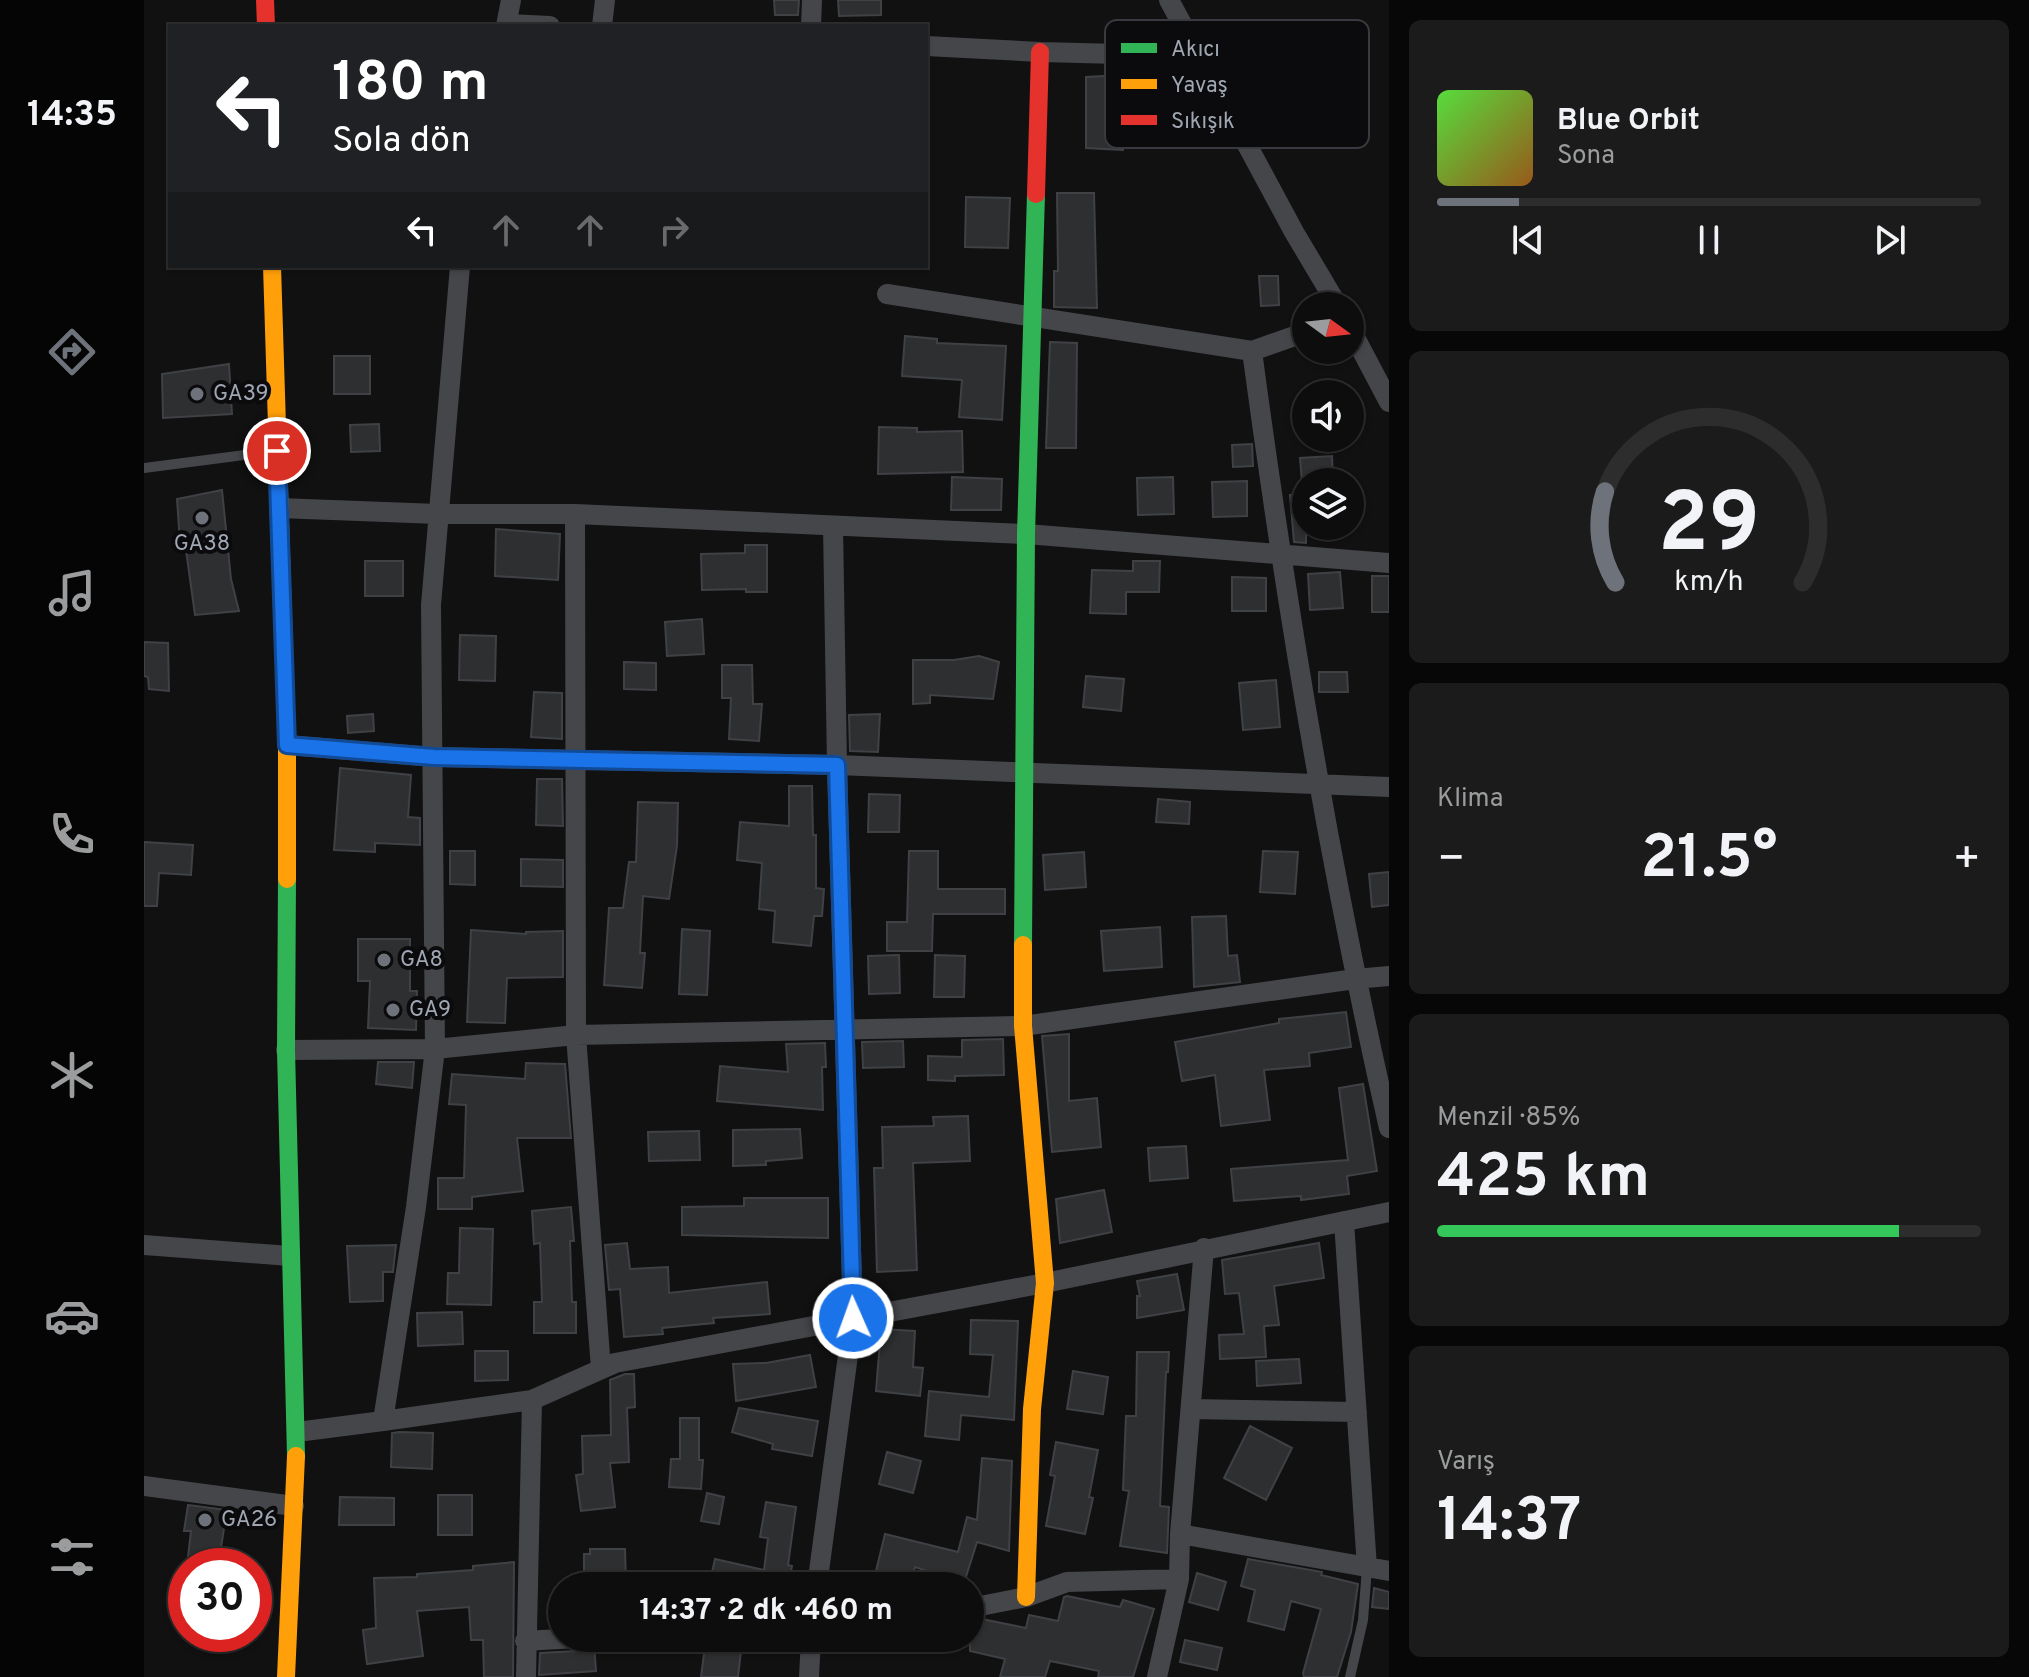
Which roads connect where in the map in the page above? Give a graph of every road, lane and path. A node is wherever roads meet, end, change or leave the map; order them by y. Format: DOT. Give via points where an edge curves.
graph roads {
  1 [pos="265,0"];
  2 [pos="511,0"];
  3 [pos="605,0"];
  4 [pos="812,0"];
  5 [pos="1169,0"];
  6 [pos="1180,20"];
  7 [pos="266,24"];
  8 [pos="507,24"];
  9 [pos="602,24"];
  10 [pos="811,24"];
  11 [pos="928,46"];
  12 [pos="1040,52"];
  13 [pos="1105,54"];
  14 [pos="1249,148"];
  15 [pos="272,268"];
  16 [pos="460,268"];
  17 [pos="1328,292"];
  18 [pos="887,294"];
  19 [pos="1033,315"];
  20 [pos="1292,337"];
  21 [pos="1252,351"];
  22 [pos="1364,355"];
  23 [pos="1389,402"];
  24 [pos="277,451"];
  25 [pos="144,468"];
  26 [pos="279,508"];
  27 [pos="438,514"];
  28 [pos="575,514"];
  29 [pos="833,526"];
  30 [pos="1026,534"];
  31 [pos="1279,556"];
  32 [pos="1389,563"];
  33 [pos="287,745"];
  34 [pos="434,757"];
  35 [pos="577,760"];
  36 [pos="837,765"];
  37 [pos="1023,773"];
  38 [pos="1317,782"];
  39 [pos="1389,787"];
  40 [pos="1389,976"];
  41 [pos="1355,979"];
  42 [pos="1023,1026"];
  43 [pos="843,1028"];
  44 [pos="576,1035"];
  45 [pos="435,1049"];
  46 [pos="286,1050"];
  47 [pos="1389,1128"];
  48 [pos="1389,1212"];
  49 [pos="1344,1221"];
  50 [pos="144,1245"];
  51 [pos="1204,1248"];
  52 [pos="290,1256"];
  53 [pos="1045,1283"];
  54 [pos="853,1318"];
  55 [pos="601,1369"];
  56 [pos="532,1400"];
  57 [pos="1191,1409"];
  58 [pos="1357,1412"];
  59 [pos="383,1421"];
  60 [pos="297,1432"];
  61 [pos="144,1486"];
  62 [pos="294,1506"];
  63 [pos="1180,1534"];
  64 [pos="1367,1568"];
  65 [pos="1389,1571"];
  66 [pos="819,1572"];
  67 [pos="1179,1579"];
  68 [pos="1026,1597"];
  69 [pos="984,1605"];
  70 [pos="548,1640"];
  71 [pos="525,1641"];
  72 [pos="810,1652"];
  73 [pos="286,1677"];
  74 [pos="526,1677"];
  75 [pos="809,1677"];
  76 [pos="1157,1677"];
  77 [pos="1350,1677"];
  1 -- 7 [label="street"];
  2 -- 8 [label="street"];
  3 -- 9 [label="street"];
  4 -- 10 [label="street"];
  5 -- 6 [label="street"];
  11 -- 12 [label="street"];
  12 -- 13 [label="street"];
  12 -- 19 [label="street"];
  14 -- 17 [label="street"];
  15 -- 24 [label="street"];
  16 -- 27 [label="street"];
  18 -- 19 [label="street"];
  19 -- 21 [label="street"];
  19 -- 30 [label="street"];
  20 -- 21 [label="street"];
  21 -- 31 [label="street"];
  22 -- 23 [label="street"];
  24 -- 25 [label="lane"];
  24 -- 26 [label="street"];
  26 -- 27 [label="street"];
  26 -- 33 [label="street"];
  27 -- 28 [label="street"];
  27 -- 34 [label="street" via="431,605"];
  28 -- 29 [label="street"];
  28 -- 35 [label="street"];
  29 -- 30 [label="street"];
  29 -- 36 [label="street"];
  30 -- 31 [label="street"];
  30 -- 37 [label="street"];
  31 -- 32 [label="street"];
  31 -- 38 [label="street"];
  33 -- 34 [label="street"];
  33 -- 46 [label="street"];
  34 -- 35 [label="street"];
  34 -- 45 [label="street"];
  35 -- 36 [label="street"];
  35 -- 44 [label="street"];
  36 -- 37 [label="street"];
  36 -- 43 [label="street"];
  37 -- 38 [label="street"];
  37 -- 42 [label="street"];
  38 -- 39 [label="street"];
  38 -- 41 [label="street"];
  40 -- 41 [label="street"];
  41 -- 42 [label="street"];
  41 -- 47 [label="street"];
  42 -- 43 [label="street"];
  42 -- 53 [label="street"];
  43 -- 44 [label="street"];
  43 -- 54 [label="street"];
  44 -- 45 [label="street"];
  44 -- 55 [label="street"];
  45 -- 46 [label="street"];
  45 -- 59 [label="street"];
  46 -- 52 [label="street"];
  48 -- 49 [label="street"];
  49 -- 51 [label="street"];
  49 -- 58 [label="street"];
  50 -- 52 [label="street"];
  51 -- 53 [label="street"];
  51 -- 57 [label="street"];
  52 -- 60 [label="street"];
  53 -- 54 [label="street"];
  53 -- 68 [label="street" via="1032,1409"];
  54 -- 55 [label="street"];
  54 -- 66 [label="street"];
  55 -- 56 [label="street"];
  56 -- 59 [label="street"];
  56 -- 71 [label="street"];
  57 -- 58 [label="street"];
  57 -- 63 [label="street"];
  58 -- 64 [label="street"];
  59 -- 60 [label="street"];
  60 -- 62 [label="street"];
  61 -- 62 [label="street"];
  62 -- 73 [label="street"];
  63 -- 64 [label="street"];
  63 -- 67 [label="street"];
  64 -- 65 [label="street"];
  64 -- 77 [label="lane" via="1363,1620"];
  67 -- 68 [label="street" via="1067,1582"];
  67 -- 76 [label="street"];
  68 -- 69 [label="street"];
  70 -- 71 [label="street"];
  71 -- 74 [label="street"];
  72 -- 75 [label="street"];
}
